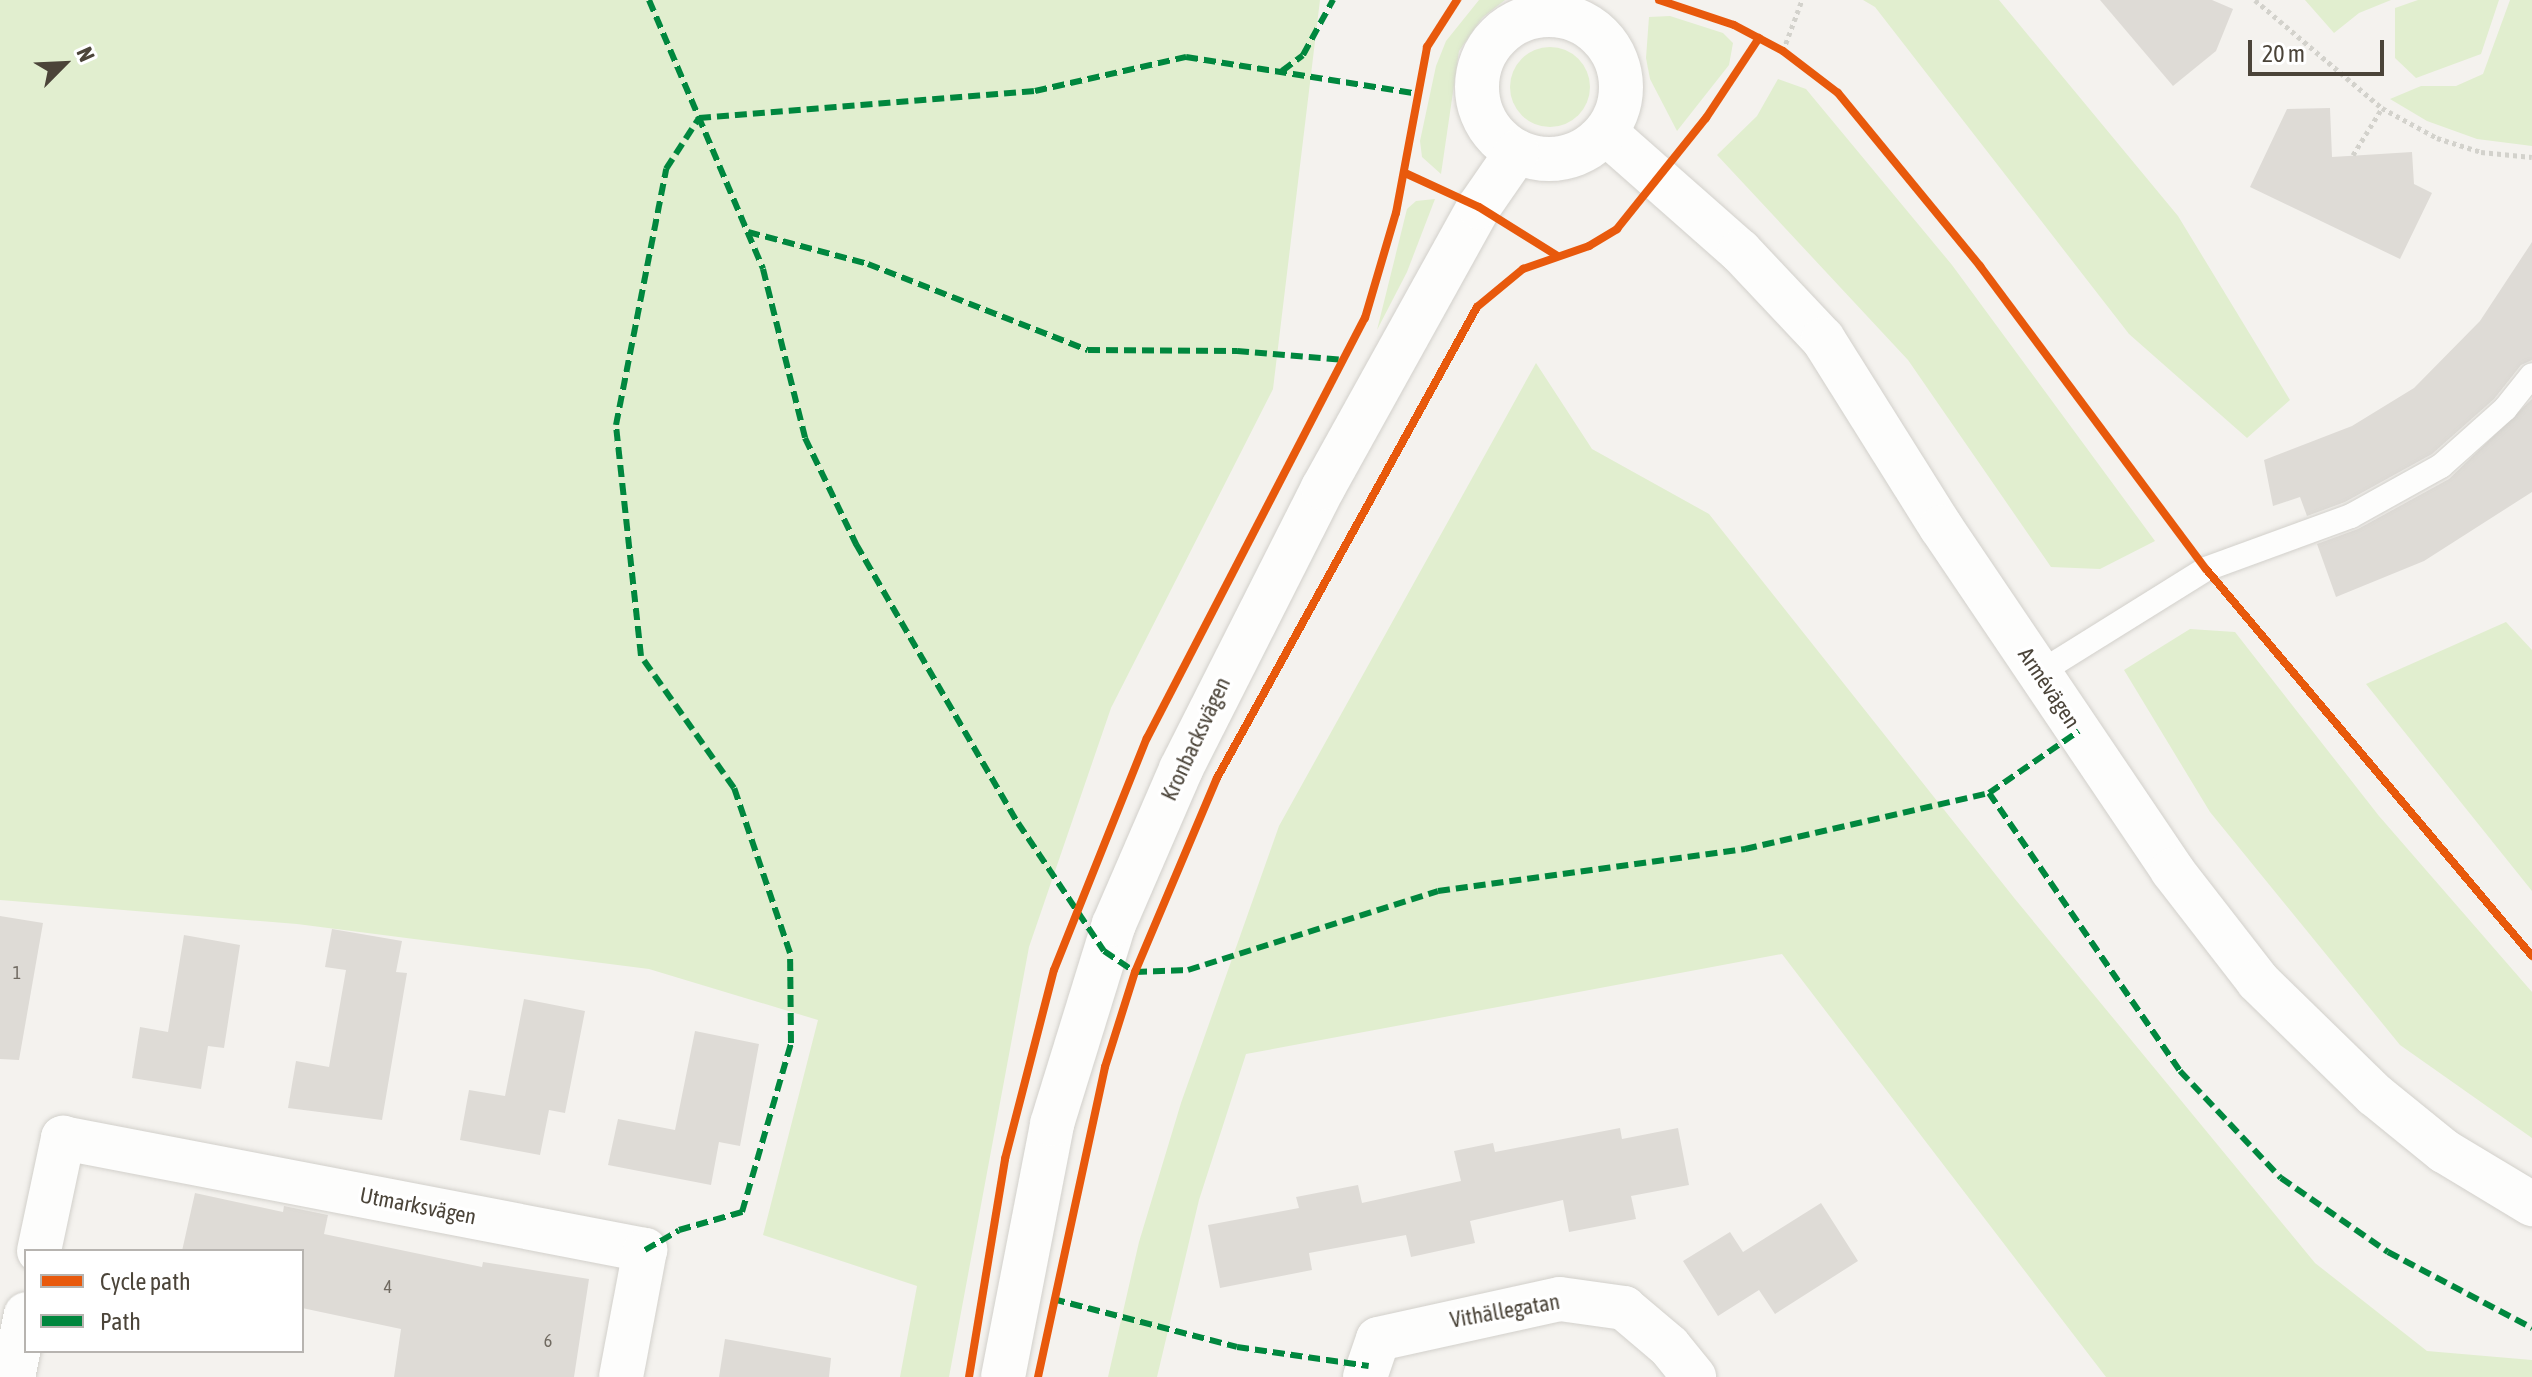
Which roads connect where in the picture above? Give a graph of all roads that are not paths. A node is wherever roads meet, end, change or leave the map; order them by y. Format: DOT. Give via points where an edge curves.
graph roads {
  1 [pos="1588,11"];
  2 [pos="1606,133"];
  3 [pos="1517,152"];
  4 [pos="2532,375"];
  5 [pos="2039,673"];
  6 [pos="2532,1204"];
  7 [pos="39,1249"];
  8 [pos="24,1324"];
  9 [pos="13,1377"];
  10 [pos="621,1377"];
  11 [pos="1003,1377"];
  12 [pos="1365,1377"];
  13 [pos="1694,1377"];
  1 -- 2 [label="street" via="1620,72 1617,115"];
  1 -- 3 [label="street" via="1516,22 1485,54 1478,98 1498,138"];
  2 -- 3 [label="street" via="1591,147 1564,158"];
  2 -- 5 [label="street, Armévägen" via="1740,251 1823,339"];
  3 -- 11 [label="street, Kronbacksvägen" via="1479,207 1316,502 1181,769 1114,924 1052,1124"];
  4 -- 5 [label="lane" via="2505,409 2441,466 2351,516 2206,569"];
  5 -- 6 [label="street, Armévägen" via="2172,870 2258,981 2375,1095 2444,1151"];
  7 -- 10 [label="street, Utmarksvägen" via="63,1138 645,1250"];
  8 -- 9 [label="street"];
  12 -- 13 [label="street, Vithällegatan" via="1378,1339 1560,1299 1624,1308 1669,1346"];
}
